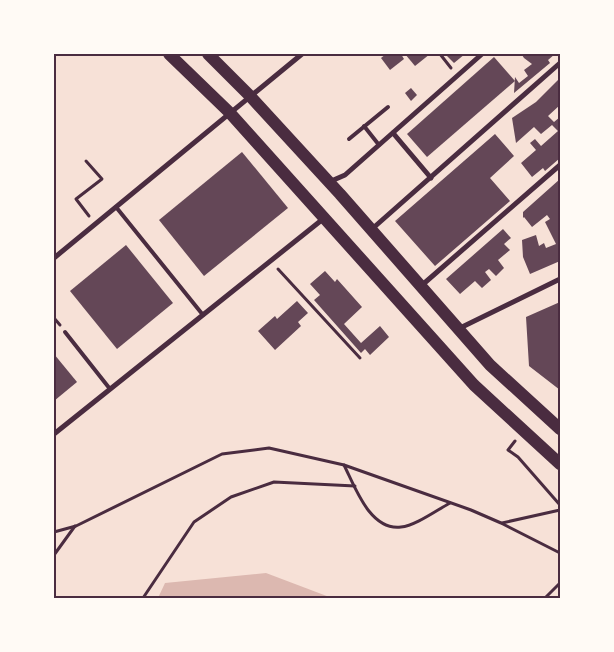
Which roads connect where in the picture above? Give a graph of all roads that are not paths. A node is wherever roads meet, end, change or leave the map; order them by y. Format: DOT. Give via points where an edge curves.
graph roads {
  1 [pos="169,54"];
  2 [pos="208,54"];
  3 [pos="302,54"];
  4 [pos="482,54"];
  5 [pos="560,63"];
  6 [pos="250,96"];
  7 [pos="388,106"];
  8 [pos="230,113"];
  9 [pos="364,126"];
  10 [pos="393,133"];
  11 [pos="349,139"];
  12 [pos="379,145"];
  13 [pos="560,165"];
  14 [pos="431,178"];
  15 [pos="329,182"];
  16 [pos="116,206"];
  17 [pos="324,219"];
  18 [pos="371,230"];
  19 [pos="54,258"];
  20 [pos="560,279"];
  21 [pos="421,286"];
  22 [pos="203,315"];
  23 [pos="458,329"];
  24 [pos="65,332"];
  25 [pos="110,389"];
  26 [pos="560,429"];
  27 [pos="54,434"];
  28 [pos="560,464"];
  1 -- 8 [label="main road"];
  2 -- 6 [label="main road"];
  3 -- 6 [label="street"];
  4 -- 10 [label="street"];
  5 -- 14 [label="street"];
  6 -- 8 [label="street"];
  6 -- 15 [label="main road"];
  7 -- 9 [label="lane"];
  8 -- 16 [label="street"];
  8 -- 17 [label="main road"];
  9 -- 11 [label="lane"];
  9 -- 12 [label="lane"];
  10 -- 12 [label="street"];
  10 -- 14 [label="street"];
  12 -- 15 [label="street" via="345,175"];
  13 -- 21 [label="street"];
  14 -- 18 [label="street"];
  15 -- 18 [label="main road"];
  16 -- 19 [label="street"];
  16 -- 22 [label="lane"];
  17 -- 22 [label="street"];
  17 -- 28 [label="main road" via="474,385"];
  18 -- 21 [label="main road"];
  20 -- 23 [label="street"];
  21 -- 23 [label="main road"];
  22 -- 25 [label="street"];
  23 -- 26 [label="main road" via="490,365"];
  24 -- 25 [label="lane"];
  25 -- 27 [label="street"];
}
